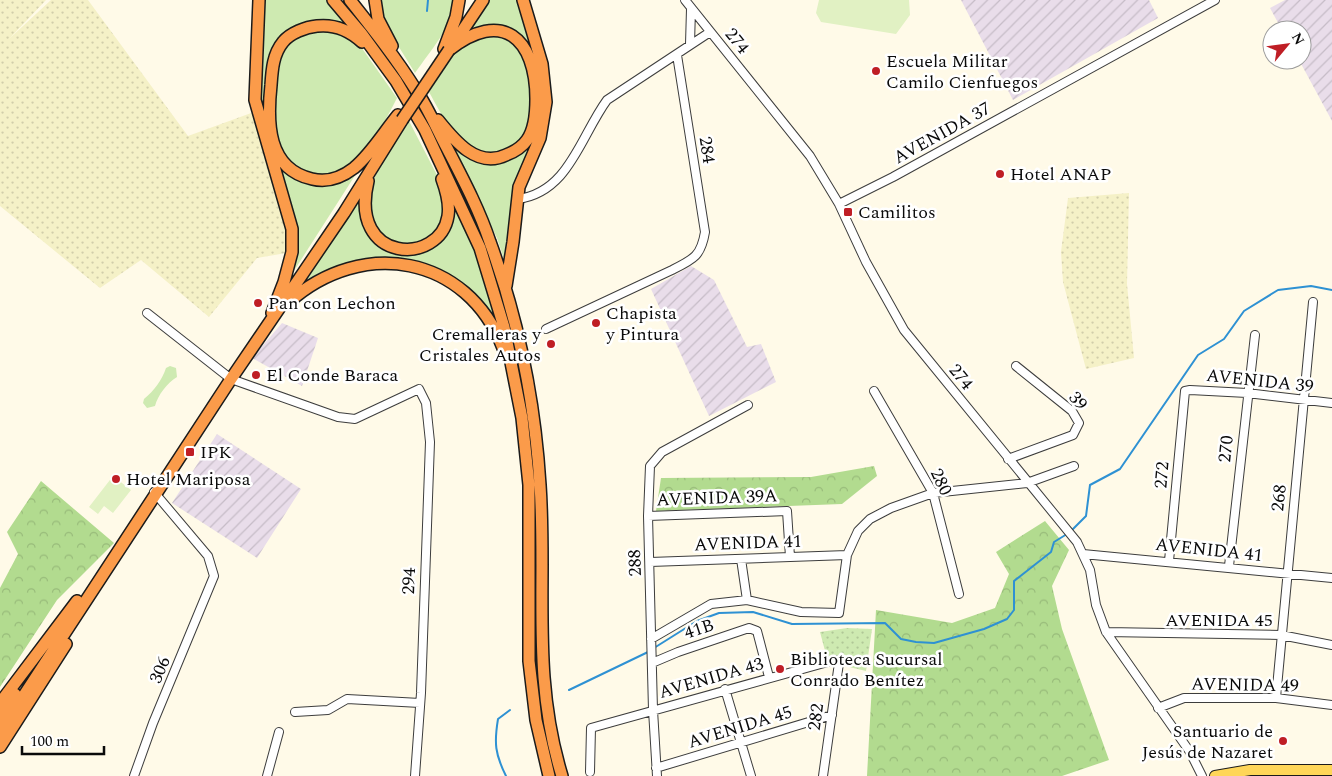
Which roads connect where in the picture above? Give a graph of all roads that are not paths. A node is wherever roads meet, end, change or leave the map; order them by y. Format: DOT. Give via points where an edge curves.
graph roads {
  1 [pos="259,0"];
  2 [pos="333,0"];
  3 [pos="350,0"];
  4 [pos="375,0"];
  5 [pos="459,0"];
  6 [pos="476,0"];
  7 [pos="483,0"];
  8 [pos="523,0"];
  9 [pos="685,0"];
  10 [pos="1215,0"];
  11 [pos="691,9"];
  12 [pos="710,32"];
  13 [pos="690,44"];
  14 [pos="446,49"];
  15 [pos="677,55"];
  16 [pos="405,72"];
  17 [pos="396,81"];
  18 [pos="424,102"];
  19 [pos="400,117"];
  20 [pos="425,130"];
  21 [pos="370,173"];
  22 [pos="518,199"];
  23 [pos="839,204"];
  24 [pos="505,291"];
  25 [pos="1313,302"];
  26 [pos="275,312"];
  27 [pos="147,313"];
  28 [pos="546,329"];
  29 [pos="1255,335"];
  30 [pos="1016,366"];
  31 [pos="229,378"];
  32 [pos="874,391"];
  33 [pos="1185,391"];
  34 [pos="1247,393"];
  35 [pos="1304,401"];
  36 [pos="748,404"];
  37 [pos="1332,404"];
  38 [pos="522,418"];
  39 [pos="1008,459"];
  40 [pos="1074,466"];
  41 [pos="1028,483"];
  42 [pos="155,492"];
  43 [pos="933,493"];
  44 [pos="648,516"];
  45 [pos="1083,554"];
  46 [pos="847,555"];
  47 [pos="790,557"];
  48 [pos="741,559"];
  49 [pos="1169,560"];
  50 [pos="650,562"];
  51 [pos="1229,566"];
  52 [pos="1287,573"];
  53 [pos="1332,578"];
  54 [pos="88,592"];
  55 [pos="959,594"];
  56 [pos="747,600"];
  57 [pos="68,621"];
  58 [pos="1106,632"];
  59 [pos="1281,635"];
  60 [pos="652,640"];
  61 [pos="1332,645"];
  62 [pos="652,659"];
  63 [pos="839,663"];
  64 [pos="769,677"];
  65 [pos="725,689"];
  66 [pos="1276,698"];
  67 [pos="0,703"];
  68 [pos="420,703"];
  69 [pos="1332,704"];
  70 [pos="1158,708"];
  71 [pos="653,710"];
  72 [pos="295,712"];
  73 [pos="832,716"];
  74 [pos="0,717"];
  75 [pos="0,732"];
  76 [pos="279,732"];
  77 [pos="741,743"];
  78 [pos="0,747"];
  79 [pos="590,772"];
  80 [pos="657,772"];
  81 [pos="1325,772"];
  82 [pos="134,776"];
  83 [pos="267,776"];
  84 [pos="415,776"];
  85 [pos="549,776"];
  86 [pos="562,776"];
  87 [pos="751,776"];
  88 [pos="822,776"];
  89 [pos="1202,776"];
  90 [pos="1215,776"];
  1 -- 26 [label="highway" via="255,100 292,229 292,252"];
  2 -- 17 [label="highway"];
  3 -- 16 [label="highway"];
  4 -- 16 [label="highway" via="378,19"];
  5 -- 14 [label="highway"];
  6 -- 14 [label="highway"];
  7 -- 14 [label="highway"];
  8 -- 22 [label="highway" via="542,64 546,102 540,138 519,187"];
  9 -- 11 [label="street, 274"];
  10 -- 23 [label="street, AVENIDA 37"];
  11 -- 12 [label="street, 274"];
  11 -- 13 [label="street"];
  12 -- 13 [label="street"];
  12 -- 23 [label="street, 274" via="797,137"];
  13 -- 15 [label="street"];
  14 -- 18 [label="highway" via="470,36 495,30 523,45 535,71 536,89 536,110 528,139 515,151 501,157 478,156 457,142"];
  14 -- 19 [label="highway"];
  15 -- 22 [label="street" via="607,100 572,162 552,186 534,196"];
  15 -- 28 [label="street, 284" via="705,232 702,248 690,261"];
  16 -- 18 [label="highway"];
  17 -- 19 [label="highway" via="364,44 347,31 324,25 299,31 284,41 272,68 269,102 272,140 279,158 291,171 312,180 330,181 355,168"];
  17 -- 20 [label="highway"];
  18 -- 24 [label="highway" via="471,196 490,241"];
  19 -- 21 [label="highway"];
  19 -- 26 [label="highway"];
  20 -- 21 [label="highway" via="448,202 446,222 436,238 426,245 404,250 386,244 373,234 364,215"];
  20 -- 38 [label="highway" via="480,248 504,327"];
  21 -- 26 [label="highway"];
  22 -- 24 [label="highway"];
  23 -- 39 [label="street, 274" via="866,262 904,330"];
  24 -- 86 [label="highway" via="534,419 540,486 542,667 547,718"];
  25 -- 35 [label="street, 268"];
  26 -- 31 [label="highway"];
  26 -- 38 [label="highway" via="298,294 343,269 394,263 439,275 459,288 484,313 497,334"];
  27 -- 31 [label="street"];
  29 -- 34 [label="street, 270"];
  30 -- 39 [label="street, 39" via="1072,411 1079,423 1073,435"];
  31 -- 42 [label="highway"];
  31 -- 68 [label="street, 294" via="338,417 355,419 419,389 426,403 430,442"];
  32 -- 43 [label="street, 280"];
  33 -- 34 [label="street, AVENIDA 39"];
  33 -- 49 [label="street, 272"];
  34 -- 35 [label="street, AVENIDA 39"];
  34 -- 51 [label="street, 270"];
  35 -- 37 [label="street, AVENIDA 39"];
  35 -- 52 [label="street, 268"];
  36 -- 44 [label="street, 288" via="656,456 650,466"];
  38 -- 85 [label="highway" via="529,485 529,661 536,720"];
  39 -- 41 [label="street, 274"];
  40 -- 41 [label="street"];
  41 -- 43 [label="street"];
  41 -- 45 [label="street, 274" via="1071,533"];
  42 -- 54 [label="highway"];
  42 -- 82 [label="street, 306" via="208,556 214,576"];
  43 -- 46 [label="street" via="870,519 858,531"];
  43 -- 55 [label="street, 280"];
  44 -- 47 [label="street, AVENIDA 39A" via="787,511"];
  44 -- 50 [label="street, 288"];
  45 -- 49 [label="street, AVENIDA 41"];
  45 -- 58 [label="street, 274"];
  46 -- 47 [label="street, AVENIDA 41"];
  46 -- 56 [label="street" via="838,613 801,612"];
  47 -- 48 [label="street, AVENIDA 41"];
  48 -- 50 [label="street, AVENIDA 41"];
  48 -- 56 [label="street"];
  49 -- 51 [label="street, AVENIDA 41"];
  50 -- 60 [label="street, 288"];
  51 -- 52 [label="street, AVENIDA 41"];
  52 -- 53 [label="street, AVENIDA 41"];
  52 -- 59 [label="street, 268"];
  54 -- 57 [label="highway"];
  54 -- 67 [label="highway"];
  54 -- 78 [label="highway" via="74,631"];
  56 -- 60 [label="street" via="711,604"];
  57 -- 74 [label="highway"];
  57 -- 75 [label="highway"];
  58 -- 59 [label="street, AVENIDA 45"];
  58 -- 70 [label="street, 274"];
  59 -- 61 [label="street, AVENIDA 45"];
  59 -- 66 [label="street, 268"];
  60 -- 62 [label="street, 288"];
  62 -- 64 [label="street, 41B" via="749,628 757,632"];
  62 -- 71 [label="street, 288"];
  63 -- 64 [label="street, AVENIDA 43" via="828,660"];
  63 -- 73 [label="street, 282"];
  64 -- 65 [label="street, AVENIDA 43"];
  65 -- 71 [label="street, AVENIDA 43"];
  65 -- 77 [label="street"];
  66 -- 69 [label="street, AVENIDA 49"];
  66 -- 70 [label="street, AVENIDA 49" via="1184,698"];
  68 -- 72 [label="street" via="347,699 328,710"];
  68 -- 84 [label="street, 294"];
  70 -- 89 [label="street, 274" via="1190,752"];
  71 -- 79 [label="street, AVENIDA 43" via="591,728"];
  71 -- 80 [label="street, 288"];
  73 -- 77 [label="street, AVENIDA 45"];
  73 -- 88 [label="street, 282"];
  76 -- 83 [label="street"];
  77 -- 80 [label="street, AVENIDA 45"];
  77 -- 87 [label="street"];
  81 -- 90 [label="main road" via="1250,770"];
}
